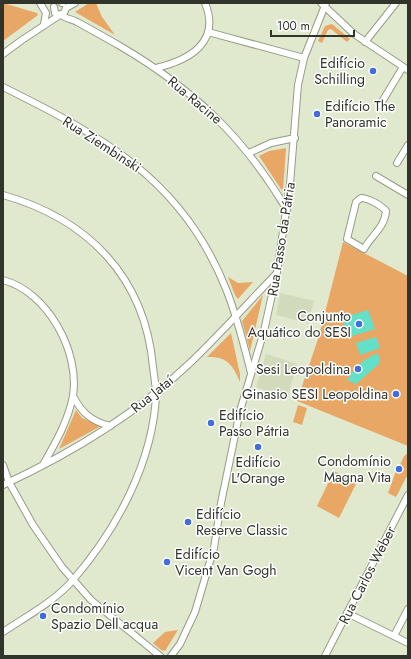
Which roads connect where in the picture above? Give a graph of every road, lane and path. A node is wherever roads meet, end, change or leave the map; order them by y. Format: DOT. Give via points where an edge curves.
graph roads {
  1 [pos="40,3"];
  2 [pos="43,3"];
  3 [pos="75,3"];
  4 [pos="205,3"];
  5 [pos="396,3"];
  6 [pos="54,4"];
  7 [pos="323,4"];
  8 [pos="63,8"];
  9 [pos="44,24"];
  10 [pos="208,32"];
  11 [pos="365,42"];
  12 [pos="3,54"];
  13 [pos="304,58"];
  14 [pos="156,68"];
  15 [pos="406,69"];
  16 [pos="3,87"];
  17 [pos="380,105"];
  18 [pos="295,138"];
  19 [pos="408,145"];
  20 [pos="249,153"];
  21 [pos="406,155"];
  22 [pos="397,163"];
  23 [pos="376,176"];
  24 [pos="3,195"];
  25 [pos="408,195"];
  26 [pos="287,210"];
  27 [pos="381,227"];
  28 [pos="278,272"];
  29 [pos="3,280"];
  30 [pos="236,316"];
  31 [pos="251,373"];
  32 [pos="156,392"];
  33 [pos="73,396"];
  34 [pos="110,426"];
  35 [pos="44,464"];
  36 [pos="3,465"];
  37 [pos="10,482"];
  38 [pos="3,485"];
  39 [pos="408,495"];
  40 [pos="73,580"];
  41 [pos="408,608"];
  42 [pos="347,613"];
  43 [pos="3,632"];
  44 [pos="394,636"];
  45 [pos="408,643"];
  46 [pos="158,654"];
  47 [pos="165,656"];
  48 [pos="171,656"];
  49 [pos="325,656"];
  1 -- 9 [label="street" via="46,14"];
  2 -- 6 [label="street"];
  3 -- 8 [label="street"];
  4 -- 10 [label="street" via="209,22"];
  5 -- 11 [label="street"];
  6 -- 8 [label="street" via="54,13"];
  7 -- 11 [label="street"];
  7 -- 13 [label="street, Rua Passo da Pátria"];
  8 -- 9 [label="street"];
  8 -- 14 [label="street, Rua Racine" via="75,21"];
  9 -- 12 [label="street"];
  10 -- 13 [label="street"];
  10 -- 14 [label="street" via="198,50 190,56"];
  11 -- 15 [label="street"];
  13 -- 18 [label="street, Rua Passo da Pátria" via="298,84"];
  14 -- 20 [label="street, Rua Racine" via="208,109"];
  15 -- 17 [label="street"];
  16 -- 30 [label="street, Rua Ziembinski" via="84,130 129,159 163,189 190,220 202,239 226,288"];
  18 -- 20 [label="street" via="271,143"];
  18 -- 26 [label="street, Rua Passo da Pátria"];
  19 -- 21 [label="street"];
  20 -- 26 [label="street, Rua Racine"];
  21 -- 22 [label="street"];
  23 -- 25 [label="street"];
  24 -- 32 [label="street" via="43,209 71,224 103,252 117,269 134,294 146,324"];
  26 -- 28 [label="street, Rua Passo da Pátria"];
  27 -- 27 [label="street" via="385,221 385,209 365,198 360,198 356,202 347,239 364,249"];
  28 -- 30 [label="street, Rua Jataí"];
  28 -- 31 [label="street, Rua Passo da Pátria"];
  29 -- 33 [label="street" via="37,300 49,312 59,328 68,347 72,366"];
  30 -- 31 [label="street, Rua Ziembinski"];
  30 -- 32 [label="street, Rua Jataí" via="190,363"];
  31 -- 48 [label="street, Rua Passo da Pátria" via="230,457 214,548 206,578 195,612 180,644"];
  32 -- 34 [label="street, Rua Jataí"];
  32 -- 40 [label="street" via="147,444 134,484 104,539"];
  33 -- 34 [label="street" via="85,415"];
  33 -- 35 [label="street" via="67,420"];
  34 -- 35 [label="street, Rua Jataí"];
  35 -- 37 [label="street, Rua Jataí"];
  36 -- 37 [label="street"];
  37 -- 38 [label="street, Rua Jataí"];
  37 -- 40 [label="street" via="37,532"];
  39 -- 42 [label="street, Rua Carlos Weber"];
  40 -- 43 [label="street" via="42,606"];
  40 -- 46 [label="street" via="92,600"];
  41 -- 44 [label="street"];
  42 -- 44 [label="street"];
  42 -- 49 [label="street, Rua Carlos Weber"];
  44 -- 45 [label="street"];
  46 -- 47 [label="street"];
}
